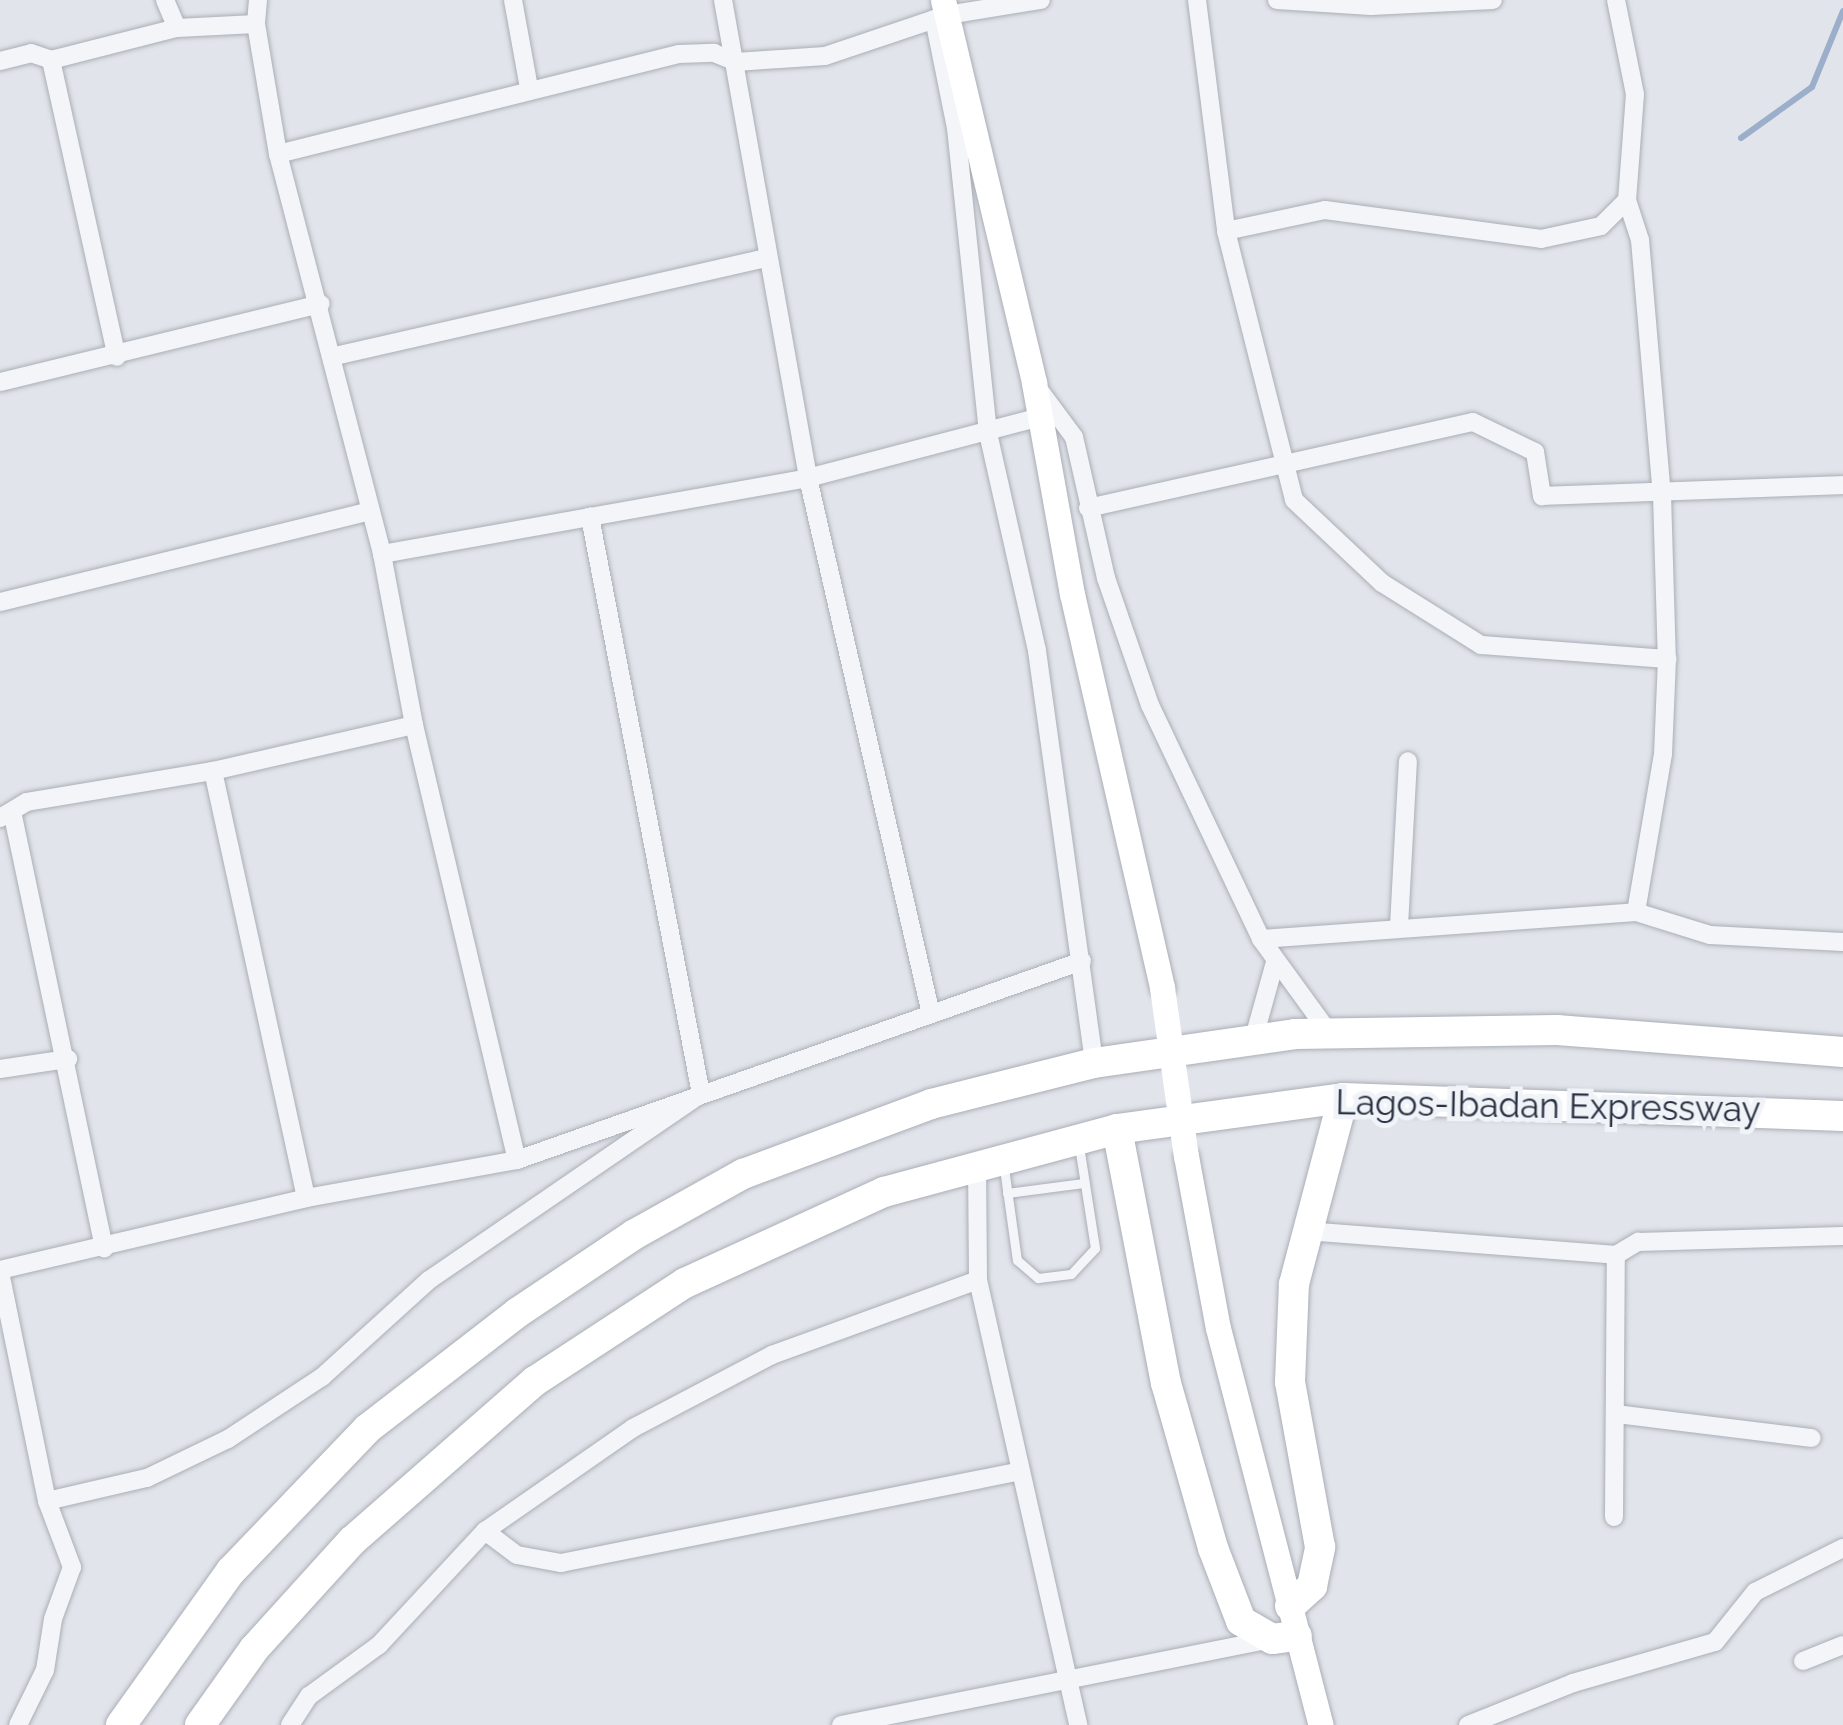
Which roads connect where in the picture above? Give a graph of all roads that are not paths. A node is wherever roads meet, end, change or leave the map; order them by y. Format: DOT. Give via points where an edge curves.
graph roads {
  1 [pos="165,0"];
  2 [pos="258,0"];
  3 [pos="512,0"];
  4 [pos="723,0"];
  5 [pos="1042,0"];
  6 [pos="1197,0"];
  7 [pos="1278,0"];
  8 [pos="1493,0"];
  9 [pos="1616,0"];
  10 [pos="1439,2"];
  11 [pos="941,11"];
  12 [pos="256,24"];
  13 [pos="177,28"];
  14 [pos="51,60"];
  15 [pos="0,61"];
  16 [pos="736,62"];
  17 [pos="529,88"];
  18 [pos="278,154"];
  19 [pos="1627,200"];
  20 [pos="1226,231"];
  21 [pos="766,258"];
  22 [pos="320,304"];
  23 [pos="335,356"];
  24 [pos="117,357"];
  25 [pos="0,382"];
  26 [pos="1034,383"];
  27 [pos="1040,417"];
  28 [pos="988,432"];
  29 [pos="1282,463"];
  30 [pos="808,478"];
  31 [pos="1843,485"];
  32 [pos="1662,494"];
  33 [pos="1088,508"];
  34 [pos="370,511"];
  35 [pos="590,517"];
  36 [pos="382,554"];
  37 [pos="0,602"];
  38 [pos="1667,658"];
  39 [pos="414,725"];
  40 [pos="1408,760"];
  41 [pos="213,772"];
  42 [pos="6,817"];
  43 [pos="1636,912"];
  44 [pos="1399,926"];
  45 [pos="1262,939"];
  46 [pos="1843,942"];
  47 [pos="1082,961"];
  48 [pos="1275,962"];
  49 [pos="931,1014"];
  50 [pos="1330,1034"];
  51 [pos="1253,1041"];
  52 [pos="1843,1052"];
  53 [pos="68,1059"];
  54 [pos="1094,1064"];
  55 [pos="0,1069"];
  56 [pos="701,1094"];
  57 [pos="1343,1098"];
  58 [pos="1843,1116"];
  59 [pos="1116,1128"];
  60 [pos="1078,1138"];
  61 [pos="516,1160"];
  62 [pos="989,1160"];
  63 [pos="1083,1183"];
  64 [pos="1006,1193"];
  65 [pos="306,1198"];
  66 [pos="1306,1231"];
  67 [pos="1843,1236"];
  68 [pos="104,1249"];
  69 [pos="1616,1254"];
  70 [pos="0,1271"];
  71 [pos="978,1280"];
  72 [pos="1616,1414"];
  73 [pos="1812,1438"];
  74 [pos="1020,1472"];
  75 [pos="47,1501"];
  76 [pos="1614,1517"];
  77 [pos="485,1531"];
  78 [pos="1843,1548"];
  79 [pos="1290,1606"];
  80 [pos="1285,1637"];
  81 [pos="1843,1646"];
  82 [pos="1803,1661"];
  83 [pos="1068,1683"];
  84 [pos="1515,1706"];
  85 [pos="864,1722"];
  86 [pos="18,1725"];
  87 [pos="121,1725"];
  88 [pos="200,1725"];
  89 [pos="290,1725"];
  90 [pos="840,1725"];
  91 [pos="1078,1725"];
  92 [pos="1321,1725"];
  93 [pos="1468,1725"];
  94 [pos="1522,1725"];
  1 -- 13 [label="street"];
  2 -- 12 [label="street"];
  3 -- 17 [label="street"];
  4 -- 16 [label="street"];
  5 -- 11 [label="street"];
  6 -- 20 [label="street"];
  7 -- 10 [label="street"];
  8 -- 10 [label="street"];
  9 -- 19 [label="street" via="1635,94"];
  11 -- 16 [label="street" via="825,56"];
  11 -- 26 [label="main road"];
  11 -- 28 [label="street"];
  12 -- 13 [label="street"];
  12 -- 18 [label="street"];
  13 -- 14 [label="street"];
  14 -- 15 [label="street" via="31,53"];
  14 -- 24 [label="street"];
  16 -- 17 [label="street" via="714,53 680,54"];
  16 -- 21 [label="street"];
  17 -- 18 [label="street"];
  18 -- 22 [label="street"];
  19 -- 20 [label="street" via="1600,226 1541,239 1325,210"];
  19 -- 32 [label="street" via="1640,240"];
  20 -- 29 [label="street"];
  21 -- 23 [label="street"];
  21 -- 30 [label="street"];
  22 -- 23 [label="street"];
  22 -- 24 [label="street"];
  23 -- 34 [label="street"];
  24 -- 25 [label="street"];
  26 -- 27 [label="main road"];
  26 -- 33 [label="street" via="1074,437"];
  27 -- 28 [label="street"];
  27 -- 79 [label="main road, bridge" via="1072,594 1162,988 1218,1328"];
  28 -- 30 [label="street"];
  28 -- 47 [label="street" via="1038,651"];
  29 -- 32 [label="street" via="1473,422 1535,452 1542,496"];
  29 -- 33 [label="street"];
  29 -- 38 [label="street" via="1294,500 1382,583 1451,630 1482,644"];
  30 -- 35 [label="street"];
  30 -- 49 [label="street"];
  31 -- 32 [label="street"];
  32 -- 38 [label="street"];
  33 -- 45 [label="street" via="1150,704"];
  34 -- 36 [label="street"];
  34 -- 37 [label="street"];
  35 -- 36 [label="street"];
  35 -- 56 [label="street"];
  36 -- 39 [label="street"];
  38 -- 43 [label="street" via="1663,754"];
  39 -- 41 [label="street"];
  39 -- 61 [label="street"];
  40 -- 44 [label="street"];
  41 -- 42 [label="street" via="27,802"];
  41 -- 65 [label="street"];
  42 -- 53 [label="street"];
  43 -- 44 [label="street"];
  43 -- 46 [label="street" via="1710,935"];
  44 -- 45 [label="street"];
  45 -- 48 [label="street"];
  47 -- 49 [label="street"];
  47 -- 54 [label="street"];
  48 -- 50 [label="street"];
  48 -- 51 [label="street"];
  49 -- 56 [label="street"];
  50 -- 51 [label="highway, Lagos-Ibadan Expressway"];
  50 -- 52 [label="highway, Lagos-Ibadan Expressway" via="1557,1030"];
  51 -- 54 [label="highway, Lagos-Ibadan Expressway"];
  53 -- 55 [label="street"];
  53 -- 68 [label="street"];
  54 -- 87 [label="highway, Lagos-Ibadan Expressway" via="931,1104 743,1174 517,1313 354,1443 231,1571"];
  56 -- 61 [label="street"];
  56 -- 75 [label="street" via="429,1280 322,1377 228,1439 134,1482"];
  57 -- 58 [label="highway, Lagos-Ibadan Expressway"];
  57 -- 59 [label="highway, Lagos-Ibadan Expressway"];
  57 -- 66 [label="highway"];
  59 -- 60 [label="highway, Lagos-Ibadan Expressway"];
  59 -- 80 [label="highway" via="1166,1384 1214,1548 1242,1621"];
  60 -- 62 [label="highway, Lagos-Ibadan Expressway"];
  60 -- 63 [label="lane"];
  61 -- 65 [label="street"];
  62 -- 64 [label="lane"];
  62 -- 71 [label="street"];
  62 -- 88 [label="highway, Lagos-Ibadan Expressway" via="800,1224 684,1282 535,1382 352,1541 254,1649"];
  63 -- 64 [label="lane"];
  63 -- 64 [label="lane" via="1095,1248 1071,1274 1038,1278 1017,1260"];
  65 -- 68 [label="street"];
  66 -- 69 [label="street"];
  66 -- 79 [label="highway" via="1294,1284 1290,1382 1320,1564 1312,1586"];
  67 -- 69 [label="street" via="1638,1242"];
  68 -- 70 [label="street"];
  69 -- 72 [label="street"];
  70 -- 75 [label="street"];
  71 -- 74 [label="street"];
  71 -- 77 [label="street" via="772,1355 633,1428"];
  72 -- 73 [label="street"];
  72 -- 76 [label="street"];
  74 -- 77 [label="street" via="561,1563 517,1555"];
  74 -- 83 [label="street"];
  75 -- 86 [label="street" via="72,1566 53,1618 45,1670"];
  77 -- 89 [label="street" via="379,1646 310,1696"];
  78 -- 84 [label="street" via="1754,1592 1715,1642"];
  79 -- 80 [label="main road"];
  80 -- 83 [label="street"];
  80 -- 92 [label="main road"];
  81 -- 82 [label="street"];
  83 -- 85 [label="street"];
  83 -- 91 [label="street"];
  84 -- 93 [label="street"];
  84 -- 94 [label="street"];
  85 -- 90 [label="street"];
}
